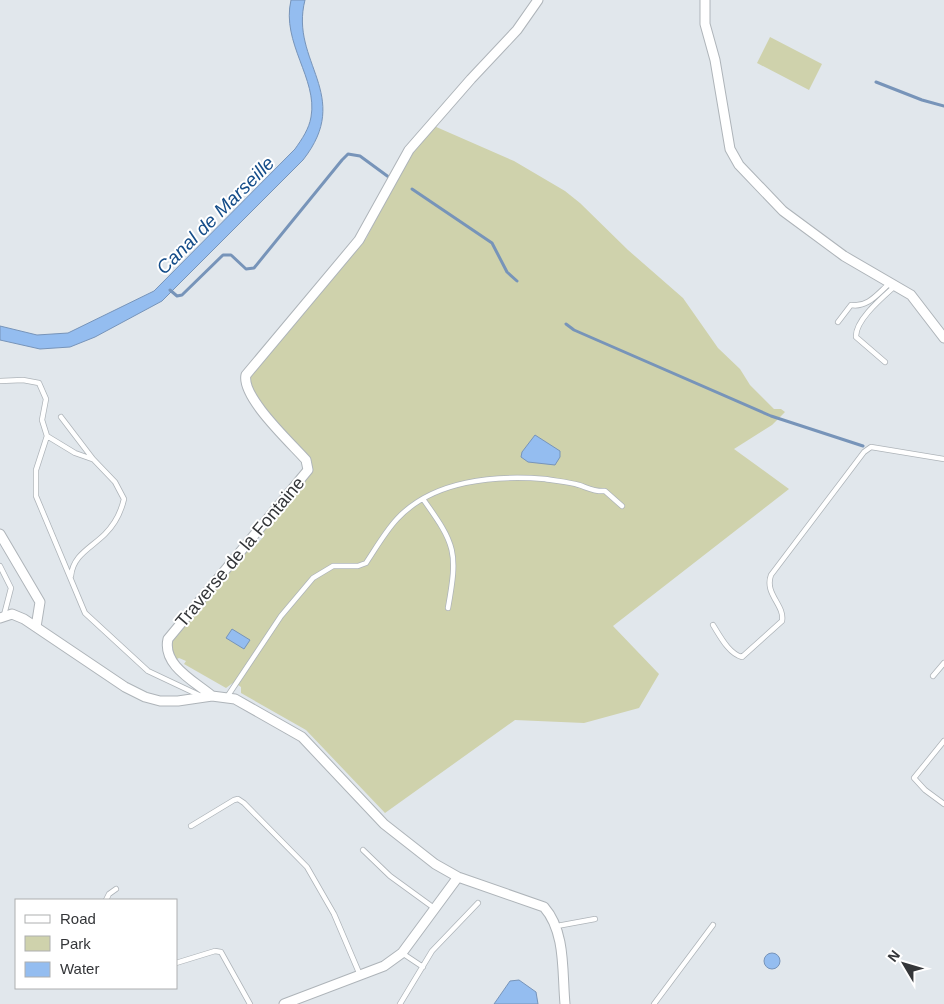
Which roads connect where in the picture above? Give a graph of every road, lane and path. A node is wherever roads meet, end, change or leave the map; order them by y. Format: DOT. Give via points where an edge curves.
graph roads {
  1 [pos="538,0"];
  2 [pos="705,0"];
  3 [pos="894,284"];
  4 [pos="838,322"];
  5 [pos="944,338"];
  6 [pos="885,362"];
  7 [pos="0,381"];
  8 [pos="60,417"];
  9 [pos="47,436"];
  10 [pos="93,459"];
  11 [pos="944,459"];
  12 [pos="423,498"];
  13 [pos="622,506"];
  14 [pos="0,534"];
  15 [pos="0,566"];
  16 [pos="71,580"];
  17 [pos="448,608"];
  18 [pos="2,616"];
  19 [pos="713,625"];
  20 [pos="36,627"];
  21 [pos="944,663"];
  22 [pos="933,676"];
  23 [pos="207,696"];
  24 [pos="227,697"];
  25 [pos="944,741"];
  26 [pos="944,804"];
  27 [pos="192,826"];
  28 [pos="363,850"];
  29 [pos="458,877"];
  30 [pos="116,889"];
  31 [pos="106,899"];
  32 [pos="478,904"];
  33 [pos="434,908"];
  34 [pos="595,919"];
  35 [pos="714,925"];
  36 [pos="556,926"];
  37 [pos="402,953"];
  38 [pos="178,962"];
  39 [pos="422,967"];
  40 [pos="360,975"];
  41 [pos="250,1004"];
  42 [pos="284,1004"];
  43 [pos="400,1004"];
  44 [pos="565,1004"];
  45 [pos="654,1004"];
  1 -- 23 [label="street, Traverse de la Fontaine" via="517,30 409,150 359,240 246,375 245,382 252,398 306,460 308,470 168,639 169,659"];
  2 -- 3 [label="street" via="705,24 715,60 730,149 739,165 783,211 844,256"];
  3 -- 4 [label="lane" via="866,304 860,307 852,305"];
  3 -- 5 [label="street" via="911,295"];
  3 -- 6 [label="lane" via="856,330 856,337"];
  7 -- 9 [label="lane" via="39,383 46,398 42,420"];
  8 -- 10 [label="lane"];
  9 -- 10 [label="lane" via="75,453"];
  9 -- 16 [label="lane" via="36,470 36,496"];
  10 -- 16 [label="lane" via="115,482 124,499 114,523 72,566"];
  11 -- 19 [label="lane" via="871,447 864,452 771,575 768,583 783,615 782,621 742,657 725,644"];
  12 -- 13 [label="lane" via="470,482 543,479 604,491"];
  12 -- 17 [label="lane" via="446,530 452,546 454,566"];
  12 -- 24 [label="lane" via="397,519 366,563 334,566 314,578 281,616"];
  14 -- 20 [label="street" via="40,602"];
  15 -- 18 [label="lane" via="11,588"];
  16 -- 23 [label="lane" via="84,613 148,671"];
  18 -- 20 [label="street" via="12,614"];
  20 -- 23 [label="street" via="145,697 178,701"];
  21 -- 22 [label="lane"];
  23 -- 24 [label="street"];
  24 -- 29 [label="street" via="302,737 384,824 435,864"];
  25 -- 26 [label="lane" via="914,778"];
  27 -- 40 [label="lane" via="234,800 244,803 307,867 334,914"];
  28 -- 33 [label="lane" via="390,876"];
  29 -- 33 [label="street"];
  29 -- 36 [label="street" via="544,907"];
  30 -- 31 [label="lane"];
  32 -- 39 [label="lane" via="432,951"];
  33 -- 37 [label="street"];
  34 -- 36 [label="lane"];
  35 -- 45 [label="lane"];
  36 -- 44 [label="street"];
  37 -- 39 [label="lane"];
  37 -- 40 [label="street" via="384,966"];
  38 -- 41 [label="lane" via="221,952"];
  39 -- 43 [label="lane"];
  40 -- 42 [label="street"];
}
